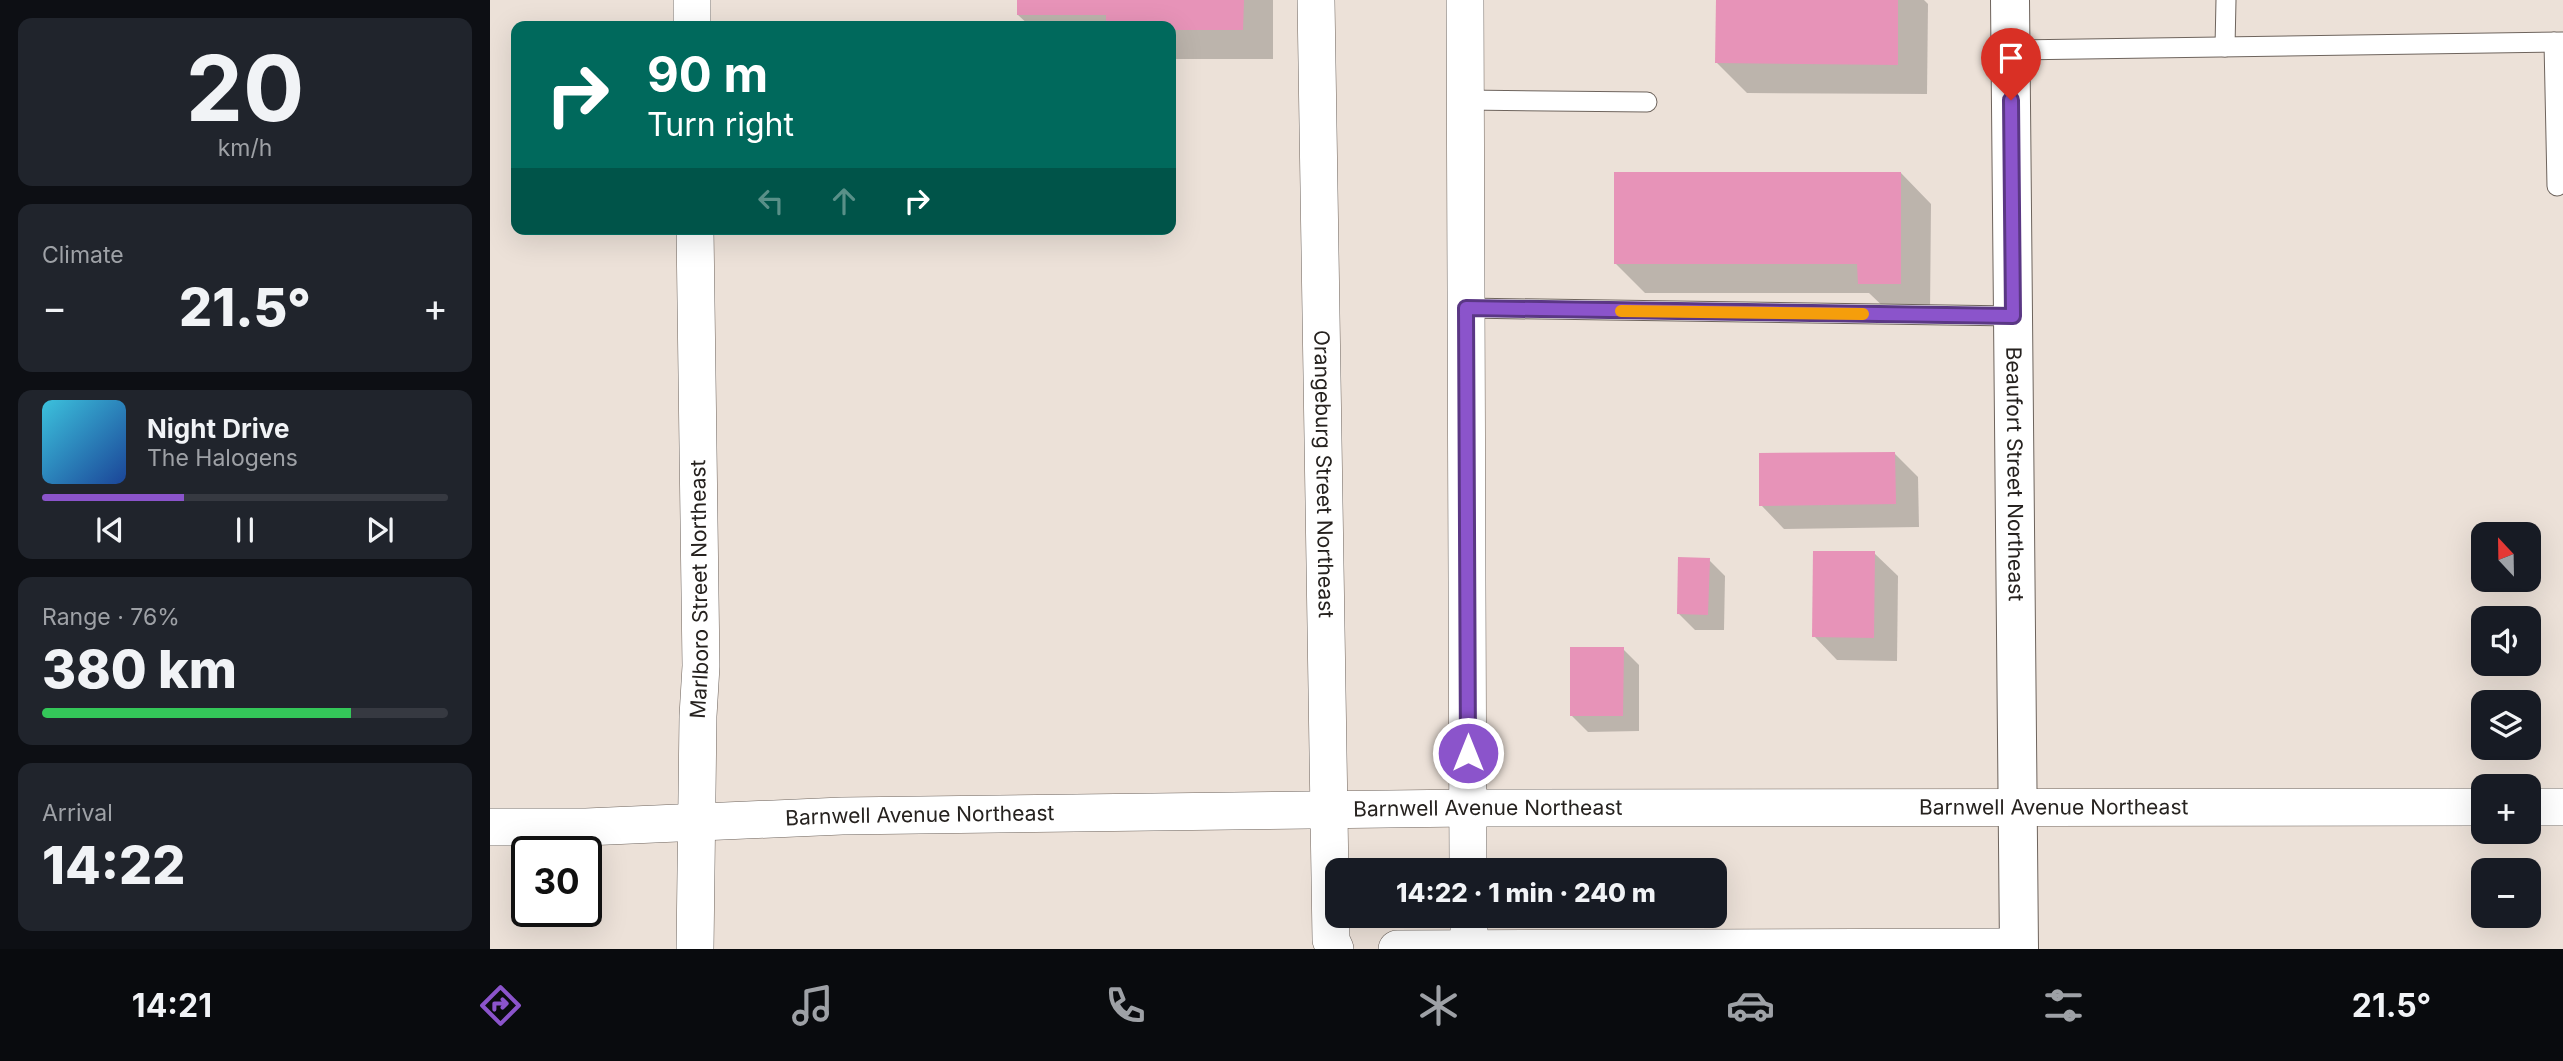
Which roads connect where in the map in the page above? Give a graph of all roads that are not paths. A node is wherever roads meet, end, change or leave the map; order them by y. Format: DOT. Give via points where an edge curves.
graph roads {
  1 [pos="692,0"];
  2 [pos="1317,0"];
  3 [pos="1465,0"];
  4 [pos="2010,0"];
  5 [pos="2226,0"];
  6 [pos="692,21"];
  7 [pos="2559,42"];
  8 [pos="2225,47"];
  9 [pos="2011,50"];
  10 [pos="1465,100"];
  11 [pos="1647,102"];
  12 [pos="2557,186"];
  13 [pos="695,235"];
  14 [pos="1466,308"];
  15 [pos="2013,316"];
  16 [pos="2018,807"];
  17 [pos="2471,807"];
  18 [pos="2541,807"];
  19 [pos="2563,807"];
  20 [pos="1468,808"];
  21 [pos="1330,810"];
  22 [pos="696,823"];
  23 [pos="490,827"];
  24 [pos="1468,858"];
  25 [pos="1469,937"];
  26 [pos="2020,948"];
  27 [pos="695,949"];
  28 [pos="1335,949"];
  29 [pos="1397,949"];
  1 -- 6 [label="street"];
  2 -- 21 [label="street, Orangeburg Street Northeast"];
  3 -- 10 [label="street"];
  4 -- 9 [label="street, Beaufort Street Northeast"];
  5 -- 8 [label="lane"];
  7 -- 8 [label="lane"];
  7 -- 12 [label="lane"];
  8 -- 9 [label="lane"];
  9 -- 15 [label="street, Beaufort Street Northeast"];
  10 -- 11 [label="lane"];
  10 -- 14 [label="street"];
  13 -- 22 [label="street, Marlboro Street Northeast" via="701,666"];
  14 -- 15 [label="lane"];
  14 -- 20 [label="street"];
  15 -- 16 [label="street, Beaufort Street Northeast"];
  16 -- 17 [label="street, Barnwell Avenue Northeast"];
  16 -- 20 [label="street, Barnwell Avenue Northeast"];
  16 -- 26 [label="street, Beaufort Street Northeast"];
  18 -- 19 [label="street"];
  20 -- 21 [label="street, Barnwell Avenue Northeast"];
  20 -- 24 [label="street"];
  21 -- 22 [label="street, Barnwell Avenue Northeast" via="842,816"];
  21 -- 28 [label="street, Orangeburg Street Northeast"];
  22 -- 23 [label="street, Barnwell Avenue Northeast"];
  22 -- 27 [label="street, Marlboro Street Northeast"];
  25 -- 26 [label="street"];
  25 -- 29 [label="street"];
}
